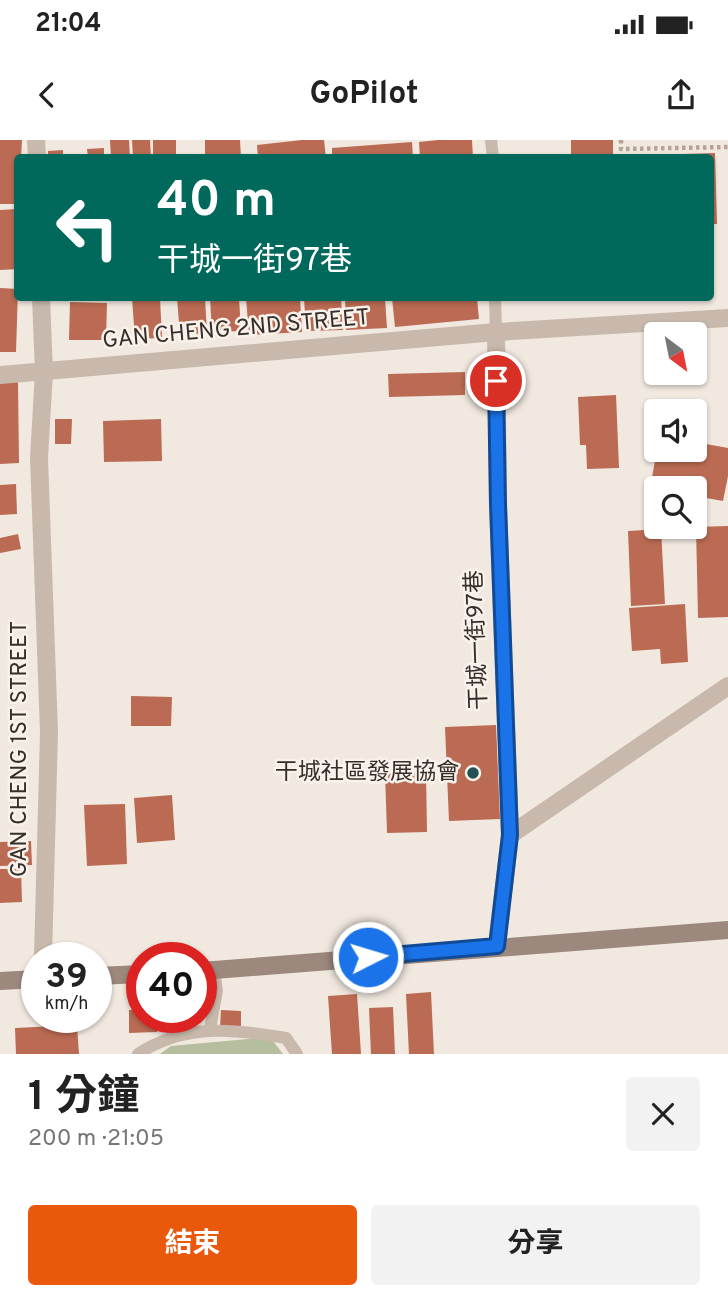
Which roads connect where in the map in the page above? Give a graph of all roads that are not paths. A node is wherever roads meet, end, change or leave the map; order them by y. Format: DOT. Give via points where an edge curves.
graph roads {
  1 [pos="41,301"];
  2 [pos="495,301"];
  3 [pos="728,318"];
  4 [pos="496,332"];
  5 [pos="44,372"];
  6 [pos="0,375"];
  7 [pos="728,686"];
  8 [pos="510,835"];
  9 [pos="728,930"];
  10 [pos="43,942"];
  11 [pos="497,946"];
  12 [pos="217,970"];
  13 [pos="21,980"];
  14 [pos="0,981"];
  15 [pos="217,1029"];
  16 [pos="193,1033"];
  17 [pos="138,1054"];
  18 [pos="297,1054"];
  1 -- 5 [label="street, GAN CHENG 1ST STREET"];
  2 -- 4 [label="lane"];
  3 -- 4 [label="street, GAN CHENG 2ND STREET"];
  4 -- 5 [label="street, GAN CHENG 2ND STREET"];
  4 -- 8 [label="street, 干城一街97巷"];
  5 -- 6 [label="street, GAN CHENG 2ND STREET"];
  5 -- 10 [label="street, GAN CHENG 1ST STREET" via="39,458 49,732"];
  7 -- 8 [label="street"];
  8 -- 11 [label="street, 干城一街97巷"];
  9 -- 11 [label="street"];
  11 -- 12 [label="street"];
  13 -- 14 [label="street"];
  15 -- 18 [label="lane" via="286,1038"];
  16 -- 17 [label="lane" via="155,1042"];
}
